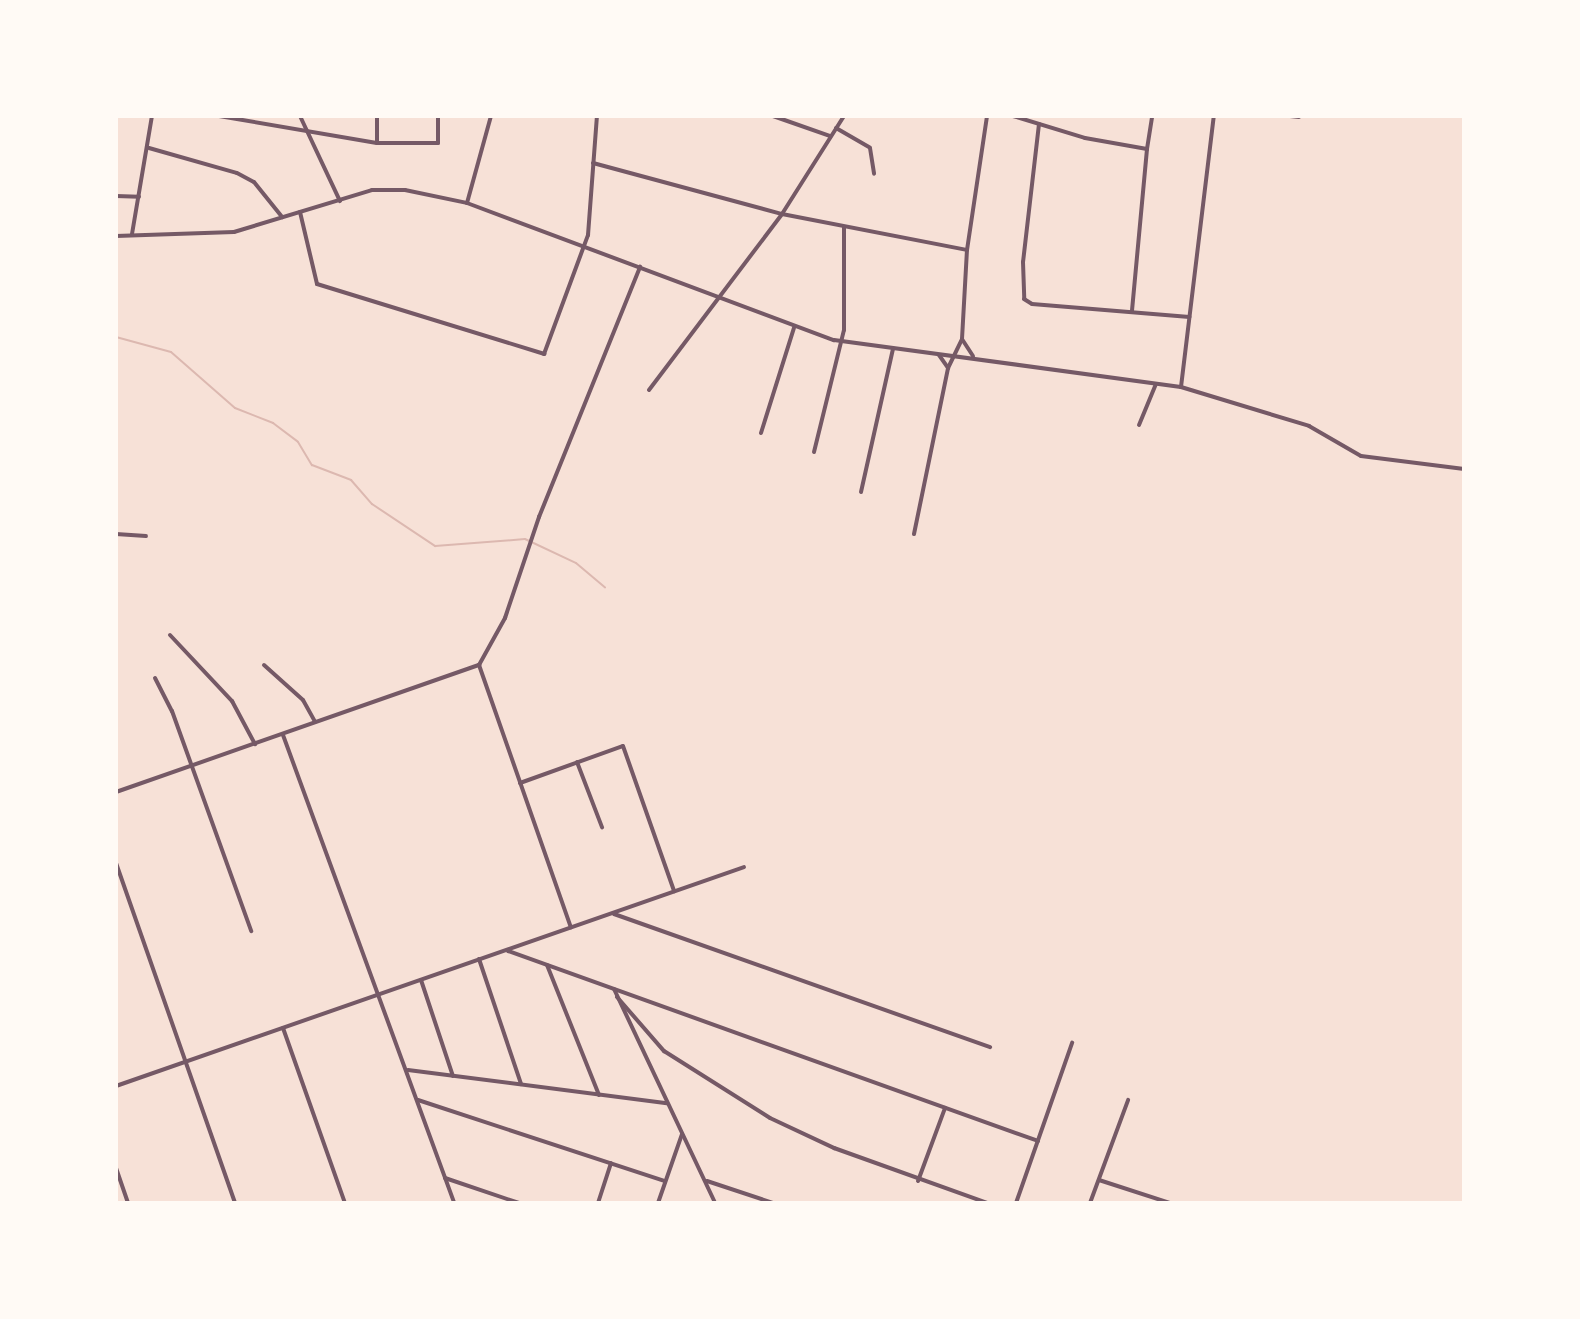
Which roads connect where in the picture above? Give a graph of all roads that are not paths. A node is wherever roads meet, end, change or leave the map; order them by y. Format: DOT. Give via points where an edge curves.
graph roads {
  1 [pos="152,116"];
  2 [pos="219,116"];
  3 [pos="300,116"];
  4 [pos="377,116"];
  5 [pos="438,116"];
  6 [pos="491,116"];
  7 [pos="597,116"];
  8 [pos="773,116"];
  9 [pos="844,116"];
  10 [pos="987,116"];
  11 [pos="1013,116"];
  12 [pos="1152,116"];
  13 [pos="1214,116"];
  14 [pos="1290,116"];
  15 [pos="1299,117"];
  16 [pos="1039,124"];
  17 [pos="304,128"];
  18 [pos="836,128"];
  19 [pos="830,136"];
  20 [pos="377,143"];
  21 [pos="149,148"];
  22 [pos="1147,149"];
  23 [pos="593,163"];
  24 [pos="874,174"];
  25 [pos="116,196"];
  26 [pos="139,197"];
  27 [pos="340,201"];
  28 [pos="467,203"];
  29 [pos="300,212"];
  30 [pos="782,214"];
  31 [pos="282,217"];
  32 [pos="844,227"];
  33 [pos="132,234"];
  34 [pos="116,236"];
  35 [pos="585,247"];
  36 [pos="967,250"];
  37 [pos="640,267"];
  38 [pos="722,296"];
  39 [pos="1132,312"];
  40 [pos="1189,317"];
  41 [pos="794,328"];
  42 [pos="962,339"];
  43 [pos="841,342"];
  44 [pos="893,349"];
  45 [pos="939,355"];
  46 [pos="955,355"];
  47 [pos="973,356"];
  48 [pos="948,368"];
  49 [pos="1156,384"];
  50 [pos="1181,387"];
  51 [pos="649,390"];
  52 [pos="1139,425"];
  53 [pos="761,433"];
  54 [pos="814,452"];
  55 [pos="1464,469"];
  56 [pos="861,492"];
  57 [pos="116,534"];
  58 [pos="914,534"];
  59 [pos="146,536"];
  60 [pos="170,635"];
  61 [pos="264,665"];
  62 [pos="479,665"];
  63 [pos="155,678"];
  64 [pos="315,723"];
  65 [pos="283,735"];
  66 [pos="255,744"];
  67 [pos="577,762"];
  68 [pos="191,766"];
  69 [pos="520,783"];
  70 [pos="116,792"];
  71 [pos="602,827"];
  72 [pos="116,863"];
  73 [pos="744,867"];
  74 [pos="674,891"];
  75 [pos="612,913"];
  76 [pos="571,927"];
  77 [pos="251,931"];
  78 [pos="505,950"];
  79 [pos="479,959"];
  80 [pos="547,965"];
  81 [pos="421,980"];
  82 [pos="614,989"];
  83 [pos="379,995"];
  84 [pos="617,997"];
  85 [pos="283,1028"];
  86 [pos="1072,1043"];
  87 [pos="990,1047"];
  88 [pos="185,1062"];
  89 [pos="408,1070"];
  90 [pos="453,1076"];
  91 [pos="521,1084"];
  92 [pos="116,1086"];
  93 [pos="599,1095"];
  94 [pos="418,1100"];
  95 [pos="1128,1100"];
  96 [pos="667,1103"];
  97 [pos="945,1108"];
  98 [pos="682,1134"];
  99 [pos="1038,1141"];
  100 [pos="611,1163"];
  101 [pos="116,1168"];
  102 [pos="445,1178"];
  103 [pos="1099,1180"];
  104 [pos="665,1181"];
  105 [pos="704,1181"];
  106 [pos="918,1181"];
  107 [pos="124,1191"];
  108 [pos="116,1194"];
  109 [pos="128,1203"];
  110 [pos="235,1203"];
  111 [pos="345,1203"];
  112 [pos="454,1203"];
  113 [pos="519,1203"];
  114 [pos="598,1203"];
  115 [pos="658,1203"];
  116 [pos="715,1203"];
  117 [pos="773,1203"];
  118 [pos="988,1203"];
  119 [pos="1016,1203"];
  120 [pos="1090,1203"];
  121 [pos="1170,1203"];
  1 -- 21 [label="street"];
  2 -- 17 [label="street"];
  3 -- 17 [label="street"];
  4 -- 20 [label="street"];
  5 -- 20 [label="street" via="438,143"];
  6 -- 28 [label="street"];
  7 -- 23 [label="street"];
  8 -- 19 [label="street"];
  9 -- 18 [label="street"];
  10 -- 36 [label="street"];
  11 -- 16 [label="street"];
  12 -- 22 [label="street"];
  13 -- 40 [label="street"];
  14 -- 15 [label="street"];
  16 -- 22 [label="street"];
  16 -- 39 [label="street" via="1023,262 1024,299 1032,304"];
  17 -- 20 [label="street"];
  17 -- 27 [label="street"];
  18 -- 19 [label="street"];
  18 -- 24 [label="street" via="870,148"];
  19 -- 30 [label="street"];
  21 -- 26 [label="street"];
  21 -- 31 [label="street" via="237,173 254,182"];
  22 -- 39 [label="street"];
  23 -- 30 [label="street"];
  23 -- 35 [label="street"];
  25 -- 26 [label="street"];
  26 -- 33 [label="street"];
  27 -- 28 [label="street" via="385,188"];
  27 -- 29 [label="street"];
  28 -- 35 [label="street"];
  29 -- 31 [label="street"];
  29 -- 35 [label="street" via="317,284 544,354"];
  30 -- 32 [label="street"];
  30 -- 38 [label="street"];
  31 -- 33 [label="street" via="212,235"];
  32 -- 36 [label="street"];
  32 -- 43 [label="street"];
  33 -- 34 [label="street"];
  35 -- 37 [label="street"];
  36 -- 42 [label="street"];
  37 -- 38 [label="street"];
  37 -- 62 [label="street" via="532,536 505,618"];
  38 -- 41 [label="street"];
  38 -- 51 [label="street"];
  39 -- 40 [label="street"];
  40 -- 50 [label="street"];
  41 -- 43 [label="street"];
  41 -- 53 [label="street"];
  42 -- 46 [label="street"];
  42 -- 47 [label="street"];
  43 -- 44 [label="street"];
  43 -- 54 [label="street"];
  44 -- 45 [label="street"];
  44 -- 56 [label="street"];
  45 -- 46 [label="street"];
  45 -- 48 [label="street"];
  46 -- 47 [label="street"];
  46 -- 48 [label="street"];
  47 -- 49 [label="street"];
  48 -- 58 [label="street"];
  49 -- 50 [label="street"];
  49 -- 52 [label="street"];
  50 -- 55 [label="street" via="1309,426 1361,456 1421,468"];
  57 -- 59 [label="street"];
  60 -- 66 [label="street" via="232,701"];
  61 -- 64 [label="street" via="303,700"];
  62 -- 64 [label="street"];
  62 -- 69 [label="street"];
  63 -- 68 [label="street"];
  64 -- 65 [label="street"];
  65 -- 66 [label="street"];
  65 -- 83 [label="street"];
  66 -- 68 [label="street"];
  67 -- 69 [label="street"];
  67 -- 71 [label="street"];
  67 -- 74 [label="street" via="623,746"];
  68 -- 70 [label="street"];
  68 -- 77 [label="street"];
  69 -- 76 [label="street"];
  72 -- 88 [label="street"];
  73 -- 74 [label="street"];
  74 -- 75 [label="street"];
  75 -- 76 [label="street"];
  75 -- 87 [label="street"];
  76 -- 78 [label="street"];
  78 -- 79 [label="street"];
  78 -- 80 [label="street"];
  79 -- 81 [label="street"];
  79 -- 91 [label="street"];
  80 -- 82 [label="street"];
  80 -- 93 [label="street"];
  81 -- 83 [label="street"];
  81 -- 90 [label="street"];
  82 -- 84 [label="street"];
  82 -- 97 [label="street"];
  83 -- 85 [label="street"];
  83 -- 89 [label="street"];
  84 -- 96 [label="street"];
  84 -- 106 [label="street" via="664,1051 770,1118"];
  85 -- 88 [label="street"];
  85 -- 111 [label="street"];
  86 -- 99 [label="street"];
  88 -- 92 [label="street"];
  88 -- 110 [label="street"];
  89 -- 90 [label="street"];
  89 -- 94 [label="street"];
  90 -- 91 [label="street"];
  91 -- 93 [label="street"];
  93 -- 96 [label="street"];
  94 -- 100 [label="street"];
  94 -- 102 [label="street"];
  95 -- 103 [label="street"];
  96 -- 98 [label="street"];
  97 -- 99 [label="street"];
  97 -- 106 [label="street"];
  98 -- 104 [label="street"];
  98 -- 105 [label="street"];
  99 -- 119 [label="street"];
  100 -- 104 [label="street"];
  100 -- 114 [label="street"];
  101 -- 107 [label="street"];
  102 -- 112 [label="street"];
  102 -- 113 [label="street"];
  103 -- 120 [label="street"];
  103 -- 121 [label="street"];
  104 -- 115 [label="street"];
  105 -- 116 [label="street"];
  105 -- 117 [label="street"];
  106 -- 118 [label="street"];
  107 -- 108 [label="street"];
  107 -- 109 [label="street"];
}
